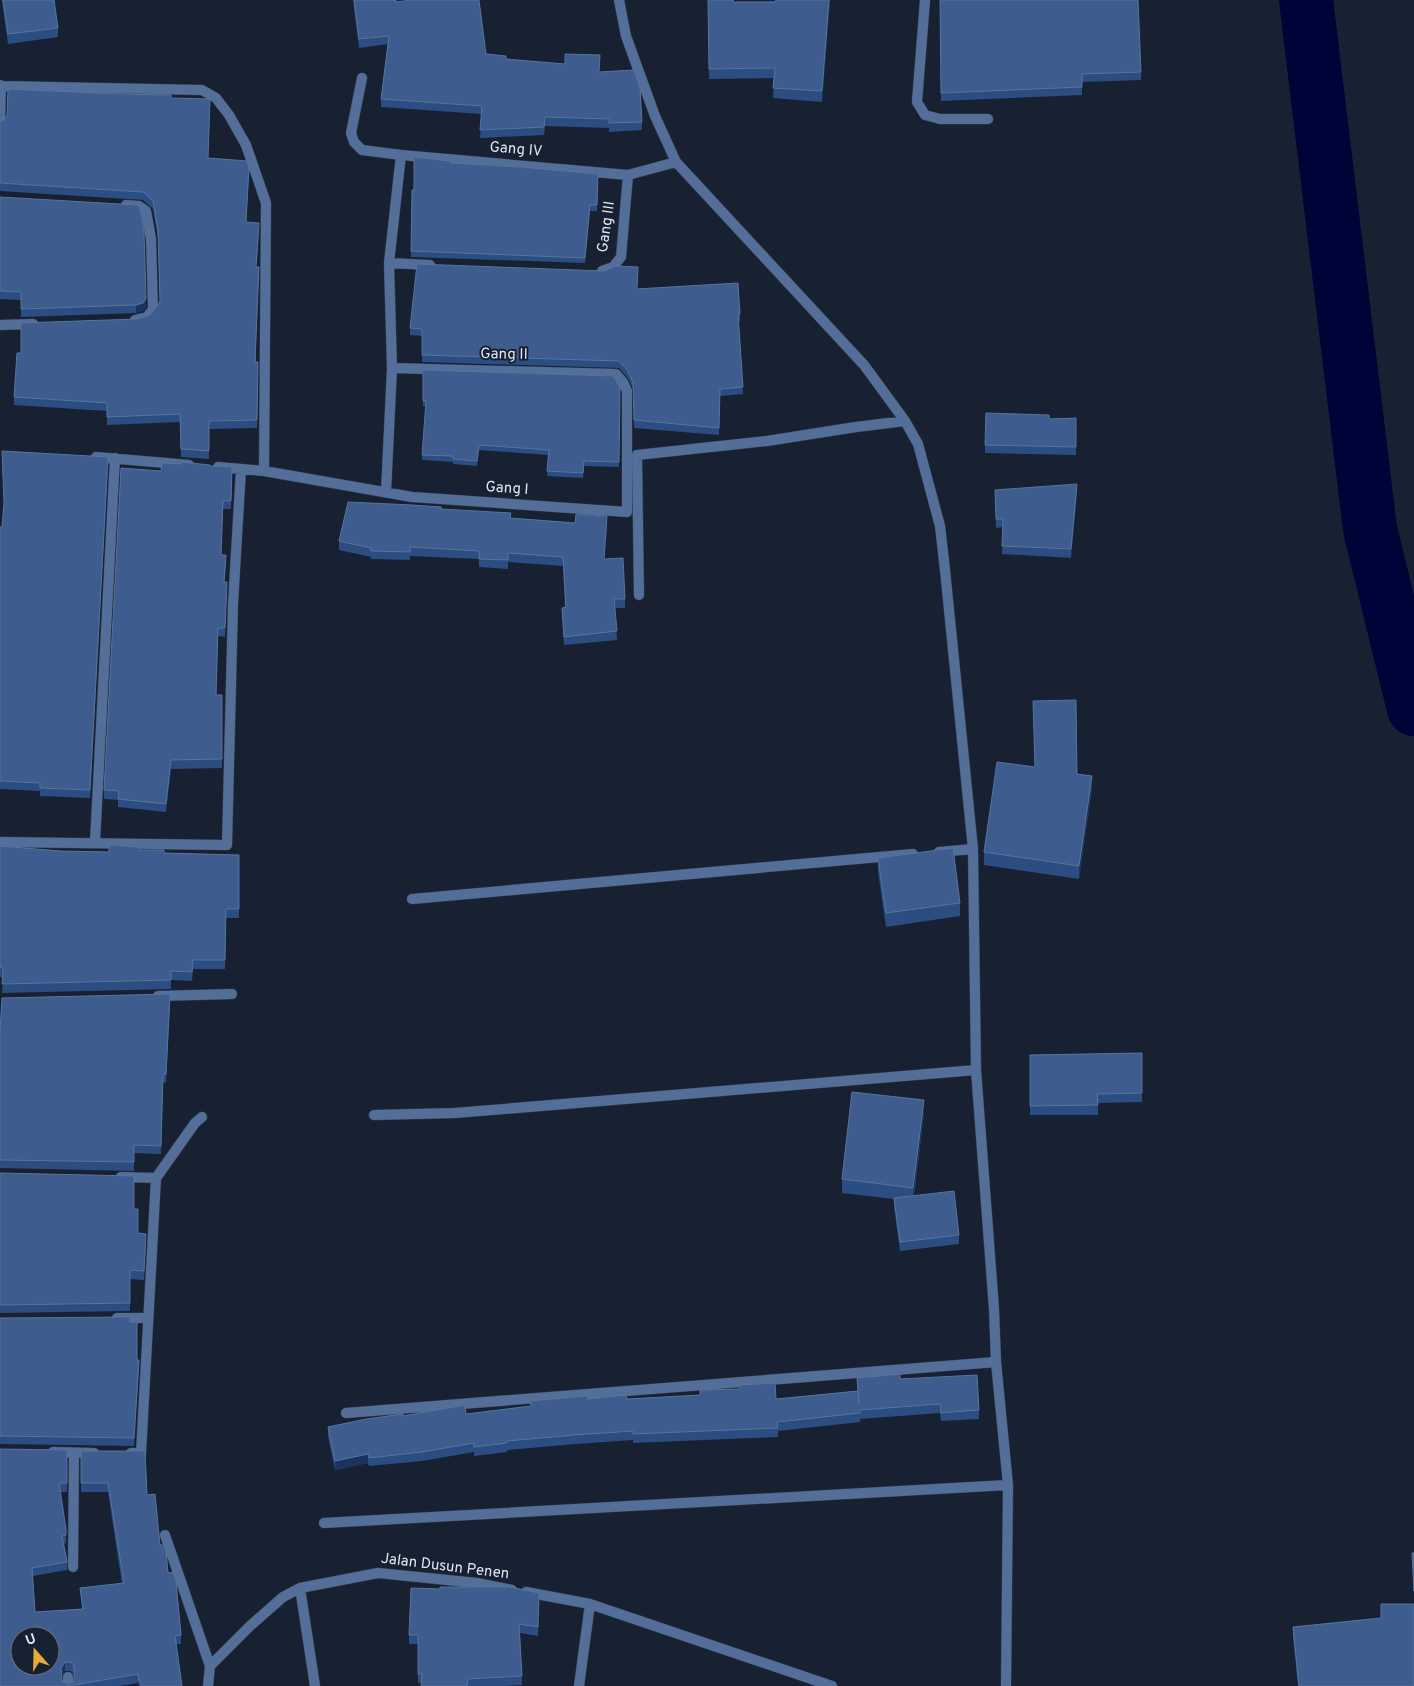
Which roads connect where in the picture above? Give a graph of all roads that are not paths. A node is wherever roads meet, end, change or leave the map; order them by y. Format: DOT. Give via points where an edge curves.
graph roads {
  1 [pos="619,0"];
  2 [pos="925,0"];
  3 [pos="362,78"];
  4 [pos="1,85"];
  5 [pos="988,119"];
  6 [pos="0,122"];
  7 [pos="401,155"];
  8 [pos="676,162"];
  9 [pos="628,175"];
  10 [pos="119,205"];
  11 [pos="389,263"];
  12 [pos="438,265"];
  13 [pos="594,271"];
  14 [pos="127,320"];
  15 [pos="39,324"];
  16 [pos="0,326"];
  17 [pos="392,368"];
  18 [pos="905,422"];
  19 [pos="86,457"];
  20 [pos="115,458"];
  21 [pos="241,469"];
  22 [pos="264,471"];
  23 [pos="632,491"];
  24 [pos="386,492"];
  25 [pos="639,595"];
  26 [pos="0,842"];
  27 [pos="95,842"];
  28 [pos="973,849"];
  29 [pos="412,899"];
  30 [pos="232,994"];
  31 [pos="145,996"];
  32 [pos="976,1070"];
  33 [pos="374,1115"];
  34 [pos="202,1117"];
  35 [pos="108,1177"];
  36 [pos="156,1178"];
  37 [pos="108,1318"];
  38 [pos="148,1318"];
  39 [pos="996,1362"];
  40 [pos="346,1413"];
  41 [pos="46,1452"];
  42 [pos="74,1453"];
  43 [pos="102,1453"];
  44 [pos="122,1453"];
  45 [pos="1008,1485"];
  46 [pos="324,1523"];
  47 [pos="165,1535"];
  48 [pos="73,1567"];
  49 [pos="300,1588"];
  50 [pos="590,1604"];
  51 [pos="210,1666"];
  52 [pos="208,1686"];
  53 [pos="315,1686"];
  54 [pos="579,1686"];
  55 [pos="832,1686"];
  56 [pos="1006,1686"];
  1 -- 8 [label="street" via="629,45"];
  2 -- 5 [label="street" via="917,102 925,115 940,119"];
  3 -- 7 [label="street, Gang IV" via="351,133 354,142 362,150"];
  4 -- 6 [label="street"];
  4 -- 22 [label="street" via="202,90 216,98 229,115 246,146 266,202"];
  7 -- 9 [label="street, Gang IV"];
  7 -- 11 [label="street"];
  8 -- 9 [label="street"];
  8 -- 18 [label="street" via="864,365"];
  9 -- 13 [label="street, Gang III" via="621,257 613,267"];
  10 -- 14 [label="street" via="139,206 146,211 151,239 153,309 147,317"];
  11 -- 12 [label="street"];
  11 -- 17 [label="street"];
  15 -- 16 [label="street"];
  17 -- 23 [label="street, Gang II" via="616,374 627,390"];
  17 -- 24 [label="street"];
  18 -- 23 [label="street" via="637,455"];
  18 -- 28 [label="street" via="918,444 940,526"];
  19 -- 20 [label="street, Gang I"];
  20 -- 21 [label="street, Gang I"];
  20 -- 27 [label="street"];
  21 -- 22 [label="street, Gang I"];
  21 -- 27 [label="street" via="233,604 227,845"];
  22 -- 24 [label="street, Gang I"];
  23 -- 24 [label="street, Gang I" via="627,512 412,497"];
  23 -- 25 [label="street"];
  26 -- 27 [label="street"];
  28 -- 29 [label="street"];
  28 -- 32 [label="street"];
  30 -- 31 [label="street"];
  32 -- 33 [label="street" via="455,1112"];
  32 -- 39 [label="street"];
  34 -- 36 [label="street"];
  35 -- 36 [label="street"];
  36 -- 38 [label="street"];
  37 -- 38 [label="street"];
  38 -- 44 [label="street" via="141,1453"];
  39 -- 40 [label="street"];
  39 -- 45 [label="street"];
  41 -- 42 [label="street"];
  42 -- 43 [label="street"];
  42 -- 48 [label="street"];
  45 -- 46 [label="street"];
  45 -- 56 [label="street"];
  47 -- 51 [label="street"];
  49 -- 50 [label="street, Jalan Dusun Penen" via="378,1572 477,1583"];
  49 -- 51 [label="street, Jalan Dusun Penen" via="250,1626"];
  49 -- 53 [label="street"];
  50 -- 54 [label="street"];
  50 -- 55 [label="street, Jalan Dusun Penen"];
  51 -- 52 [label="street"];
}
